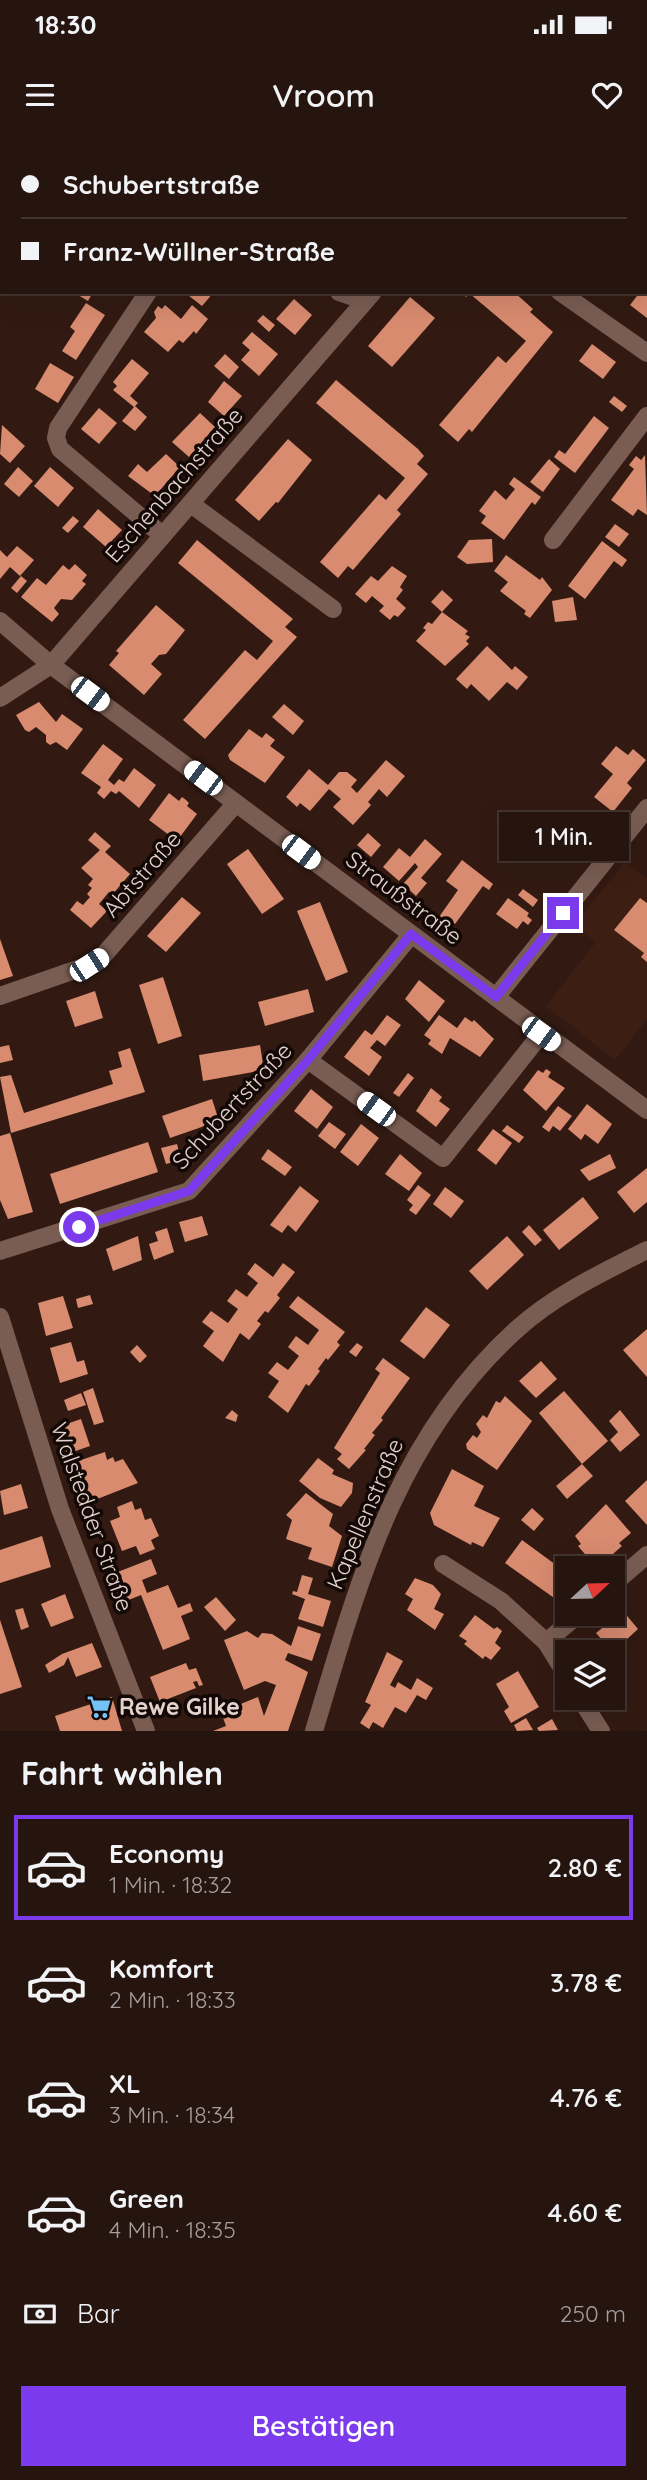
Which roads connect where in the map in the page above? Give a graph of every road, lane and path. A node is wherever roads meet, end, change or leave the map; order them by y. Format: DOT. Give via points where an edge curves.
graph roads {
  1 [pos="147,294"];
  2 [pos="351,294"];
  3 [pos="563,294"];
  4 [pos="369,297"];
  5 [pos="647,353"];
  6 [pos="647,416"];
  7 [pos="191,504"];
  8 [pos="162,536"];
  9 [pos="553,540"];
  10 [pos="333,609"];
  11 [pos="0,621"];
  12 [pos="51,665"];
  13 [pos="0,698"];
  14 [pos="236,803"];
  15 [pos="647,808"];
  16 [pos="411,934"];
  17 [pos="0,996"];
  18 [pos="496,997"];
  19 [pos="541,1034"];
  20 [pos="308,1060"];
  21 [pos="647,1110"];
  22 [pos="647,1250"];
  23 [pos="0,1251"];
  24 [pos="0,1317"];
  25 [pos="647,1555"];
  26 [pos="443,1564"];
  27 [pos="625,1574"];
  28 [pos="565,1626"];
  29 [pos="546,1642"];
  30 [pos="555,1657"];
  31 [pos="588,1710"];
  32 [pos="146,1731"];
  33 [pos="314,1731"];
  34 [pos="601,1731"];
  1 -- 8 [label="street" via="55,438 60,449"];
  2 -- 4 [label="street"];
  3 -- 5 [label="street"];
  4 -- 7 [label="street, Eschenbachstraße"];
  6 -- 9 [label="street"];
  7 -- 8 [label="street, Eschenbachstraße"];
  7 -- 10 [label="street"];
  8 -- 12 [label="street, Eschenbachstraße"];
  11 -- 12 [label="street, Straußstraße"];
  12 -- 13 [label="street, Eschenbachstraße"];
  12 -- 14 [label="street, Straußstraße"];
  14 -- 16 [label="street, Straußstraße"];
  14 -- 17 [label="street, Abtstraße" via="102,957"];
  15 -- 18 [label="street"];
  16 -- 18 [label="street, Straußstraße"];
  16 -- 20 [label="street, Schubertstraße"];
  18 -- 19 [label="street, Straußstraße"];
  19 -- 20 [label="street" via="443,1158"];
  19 -- 21 [label="street, Straußstraße"];
  20 -- 23 [label="street, Schubertstraße" via="189,1191"];
  22 -- 33 [label="street, Kapellenstraße" via="545,1307 452,1396 423,1440 379,1533"];
  24 -- 32 [label="street, Walstedder Straße" via="60,1509"];
  25 -- 27 [label="street"];
  26 -- 29 [label="street" via="501,1601"];
  28 -- 29 [label="street"];
  29 -- 30 [label="street"];
  31 -- 34 [label="street"];
}
